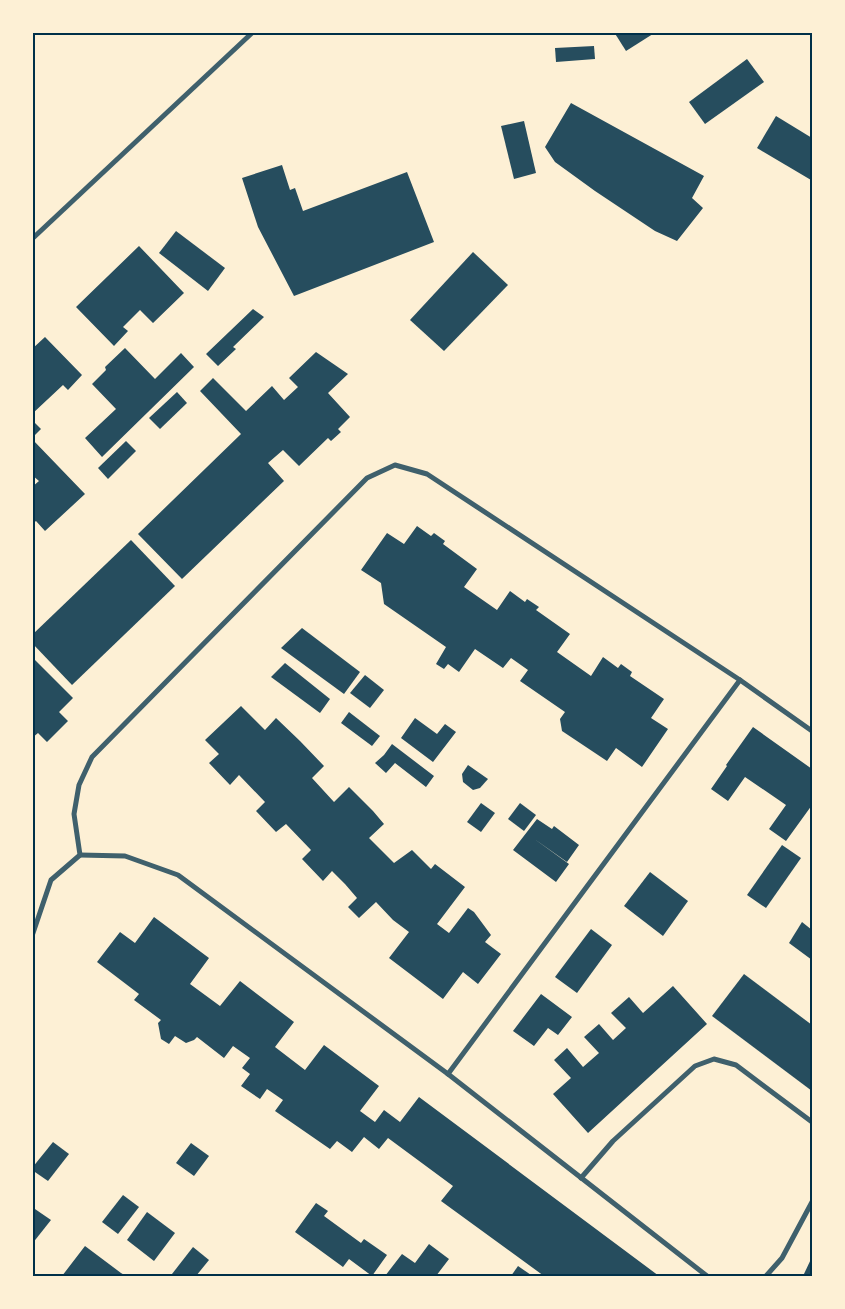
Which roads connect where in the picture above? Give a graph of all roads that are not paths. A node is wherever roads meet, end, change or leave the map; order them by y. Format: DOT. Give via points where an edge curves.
graph roads {
  1 [pos="253,32"];
  2 [pos="32,240"];
  3 [pos="740,680"];
  4 [pos="812,731"];
  5 [pos="80,855"];
  6 [pos="32,936"];
  7 [pos="448,1074"];
  8 [pos="812,1122"];
  9 [pos="581,1178"];
  10 [pos="812,1202"];
  11 [pos="707,1276"];
  12 [pos="766,1276"];
  1 -- 2 [label="street"];
  3 -- 4 [label="street"];
  3 -- 5 [label="street" via="427,474 395,466 367,478 92,757 79,785 74,814"];
  3 -- 7 [label="street"];
  5 -- 6 [label="street" via="52,880"];
  5 -- 7 [label="street" via="125,856 178,875"];
  7 -- 9 [label="street"];
  8 -- 9 [label="street" via="736,1065 714,1059 695,1066 613,1141"];
  9 -- 11 [label="street"];
  10 -- 12 [label="street" via="782,1258"];
}
